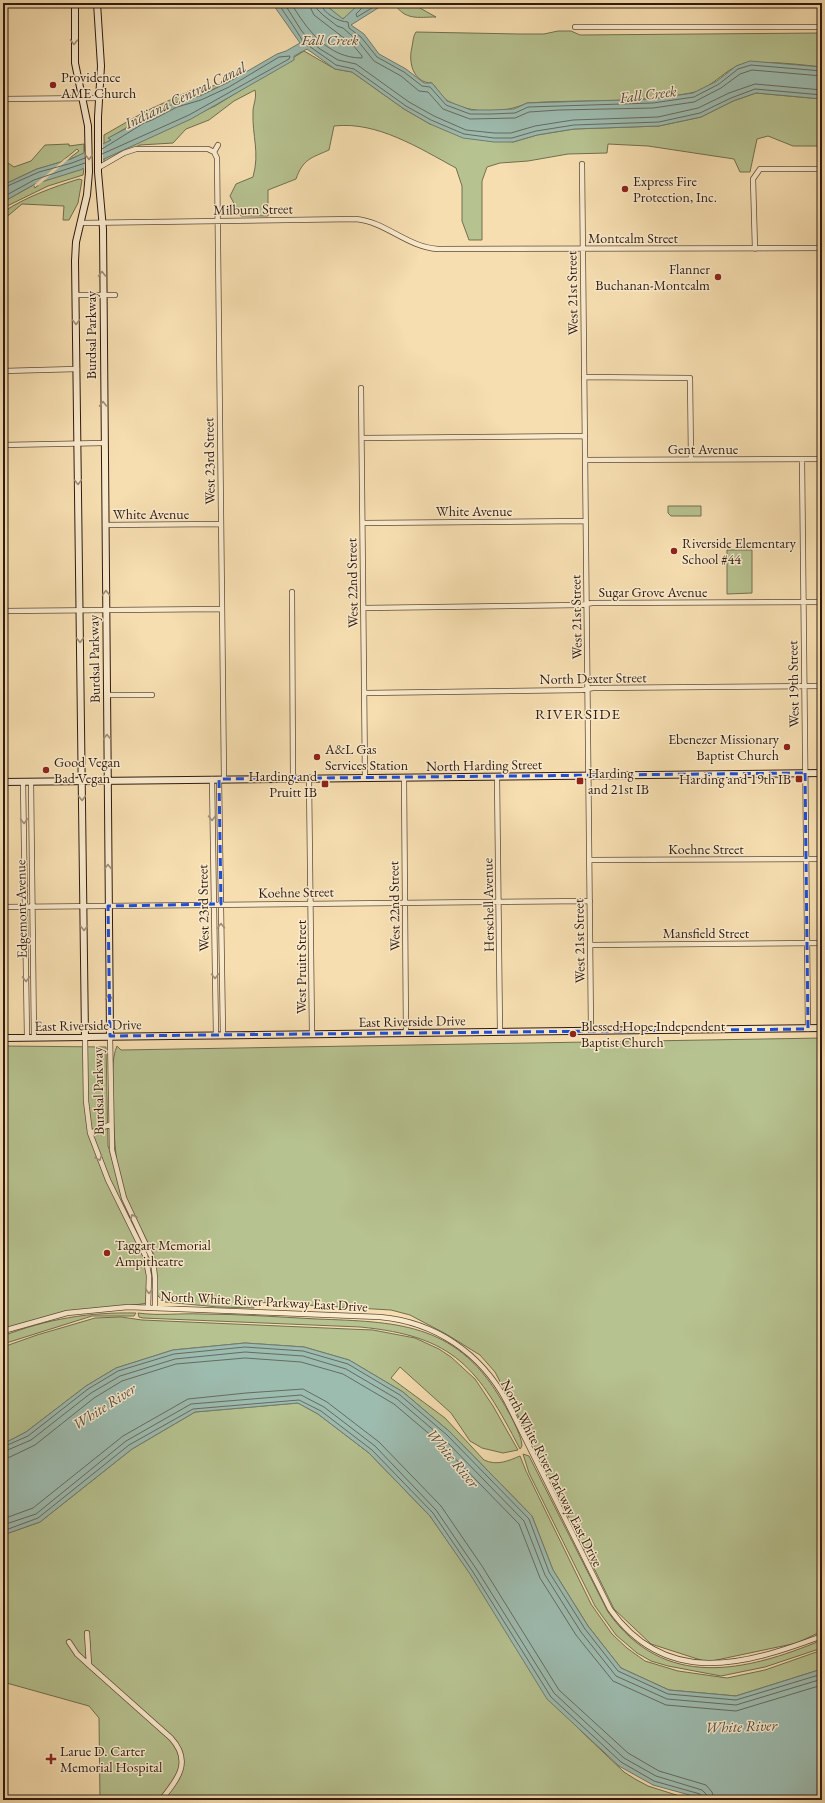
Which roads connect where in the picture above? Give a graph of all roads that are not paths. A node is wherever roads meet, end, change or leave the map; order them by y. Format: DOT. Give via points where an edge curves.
graph roads {
  1 [pos="74,3"];
  2 [pos="97,3"];
  3 [pos="575,27"];
  4 [pos="822,27"];
  5 [pos="82,98"];
  6 [pos="99,98"];
  7 [pos="3,99"];
  8 [pos="218,145"];
  9 [pos="214,152"];
  10 [pos="582,164"];
  11 [pos="98,165"];
  12 [pos="822,169"];
  13 [pos="218,221"];
  14 [pos="80,223"];
  15 [pos="102,224"];
  16 [pos="420,246"];
  17 [pos="583,248"];
  18 [pos="822,248"];
  19 [pos="755,249"];
  20 [pos="102,294"];
  21 [pos="76,295"];
  22 [pos="114,295"];
  23 [pos="77,369"];
  24 [pos="3,371"];
  25 [pos="584,377"];
  26 [pos="361,388"];
  27 [pos="585,436"];
  28 [pos="362,438"];
  29 [pos="78,443"];
  30 [pos="104,443"];
  31 [pos="3,445"];
  32 [pos="691,459"];
  33 [pos="802,459"];
  34 [pos="822,459"];
  35 [pos="585,460"];
  36 [pos="586,521"];
  37 [pos="363,523"];
  38 [pos="221,524"];
  39 [pos="105,525"];
  40 [pos="292,592"];
  41 [pos="803,602"];
  42 [pos="822,602"];
  43 [pos="586,604"];
  44 [pos="364,608"];
  45 [pos="106,610"];
  46 [pos="222,610"];
  47 [pos="3,611"];
  48 [pos="80,611"];
  49 [pos="822,686"];
  50 [pos="804,687"];
  51 [pos="588,688"];
  52 [pos="364,693"];
  53 [pos="152,694"];
  54 [pos="107,695"];
  55 [pos="805,773"];
  56 [pos="822,773"];
  57 [pos="588,775"];
  58 [pos="497,777"];
  59 [pos="365,778"];
  60 [pos="404,778"];
  61 [pos="293,779"];
  62 [pos="309,779"];
  63 [pos="212,780"];
  64 [pos="222,780"];
  65 [pos="82,781"];
  66 [pos="107,781"];
  67 [pos="3,782"];
  68 [pos="23,782"];
  69 [pos="31,782"];
  70 [pos="822,859"];
  71 [pos="590,860"];
  72 [pos="806,860"];
  73 [pos="499,901"];
  74 [pos="590,901"];
  75 [pos="404,902"];
  76 [pos="312,903"];
  77 [pos="214,904"];
  78 [pos="221,904"];
  79 [pos="24,906"];
  80 [pos="32,906"];
  81 [pos="84,906"];
  82 [pos="108,906"];
  83 [pos="3,907"];
  84 [pos="807,943"];
  85 [pos="822,943"];
  86 [pos="590,945"];
  87 [pos="808,1028"];
  88 [pos="822,1028"];
  89 [pos="591,1030"];
  90 [pos="500,1032"];
  91 [pos="406,1033"];
  92 [pos="312,1034"];
  93 [pos="216,1035"];
  94 [pos="223,1035"];
  95 [pos="110,1036"];
  96 [pos="27,1037"];
  97 [pos="34,1037"];
  98 [pos="85,1037"];
  99 [pos="3,1038"];
  100 [pos="110,1124"];
  101 [pos="90,1133"];
  102 [pos="148,1307"];
  103 [pos="155,1307"];
  104 [pos="3,1331"];
  105 [pos="86,1633"];
  106 [pos="822,1636"];
  107 [pos="69,1642"];
  108 [pos="89,1665"];
  109 [pos="161,1800"];
  1 -- 5 [label="street, Burdsal Parkway, one-way" via="75,63"];
  2 -- 6 [label="street, Burdsal Parkway" via="101,66"];
  3 -- 4 [label="street"];
  5 -- 6 [label="street"];
  5 -- 7 [label="street"];
  5 -- 14 [label="street, Burdsal Parkway, one-way" via="89,140 89,172 87,196"];
  6 -- 11 [label="street, Burdsal Parkway"];
  8 -- 9 [label="street"];
  9 -- 11 [label="street" via="208,149 136,149"];
  9 -- 13 [label="street, West 23rd Street" via="217,158"];
  10 -- 17 [label="street, West 21st Street"];
  11 -- 15 [label="street, Burdsal Parkway"];
  12 -- 19 [label="street" via="760,169 756,173 753,178"];
  13 -- 15 [label="street, Milburn Street"];
  13 -- 16 [label="street, Milburn Street" via="361,219"];
  13 -- 38 [label="street, West 23rd Street"];
  14 -- 15 [label="street, Milburn Street"];
  14 -- 21 [label="street, Burdsal Parkway" via="75,254"];
  20 -- 15 [label="street, Burdsal Parkway, one-way"];
  16 -- 17 [label="street, Montcalm Street" via="438,249"];
  17 -- 19 [label="street, Montcalm Street"];
  17 -- 25 [label="street, West 21st Street"];
  18 -- 19 [label="street, Montcalm Street"];
  20 -- 21 [label="street"];
  20 -- 22 [label="street"];
  30 -- 20 [label="street, Burdsal Parkway, one-way"];
  21 -- 23 [label="street, Burdsal Parkway, one-way"];
  23 -- 24 [label="street"];
  23 -- 29 [label="street, Burdsal Parkway"];
  25 -- 27 [label="street, West 21st Street"];
  25 -- 32 [label="street" via="690,378"];
  26 -- 28 [label="street, West 22nd Street"];
  27 -- 28 [label="street"];
  27 -- 35 [label="street, West 21st Street"];
  28 -- 37 [label="street, West 22nd Street"];
  29 -- 30 [label="street"];
  29 -- 31 [label="street"];
  29 -- 48 [label="street, Burdsal Parkway, one-way"];
  30 -- 39 [label="street, Burdsal Parkway"];
  32 -- 33 [label="street, Gent Avenue"];
  32 -- 35 [label="street, Gent Avenue"];
  33 -- 34 [label="street, Gent Avenue"];
  33 -- 41 [label="street, West 19th Street"];
  35 -- 36 [label="street, West 21st Street"];
  36 -- 37 [label="street, White Avenue"];
  36 -- 43 [label="street, West 21st Street"];
  37 -- 44 [label="street, West 22nd Street"];
  38 -- 39 [label="street, White Avenue"];
  38 -- 46 [label="street, West 23rd Street"];
  45 -- 39 [label="street, Burdsal Parkway, one-way"];
  40 -- 61 [label="street"];
  41 -- 42 [label="street, Sugar Grove Avenue"];
  41 -- 43 [label="street, Sugar Grove Avenue"];
  41 -- 50 [label="street, West 19th Street"];
  43 -- 44 [label="street, Sugar Grove Avenue"];
  43 -- 51 [label="street, West 21st Street"];
  44 -- 52 [label="street, West 22nd Street"];
  45 -- 46 [label="street"];
  45 -- 48 [label="street"];
  45 -- 54 [label="street, Burdsal Parkway"];
  46 -- 64 [label="street, West 23rd Street"];
  47 -- 48 [label="street"];
  48 -- 65 [label="street, Burdsal Parkway, one-way"];
  49 -- 50 [label="street, North Dexter Street"];
  50 -- 51 [label="street, North Dexter Street"];
  50 -- 55 [label="street, West 19th Street"];
  51 -- 52 [label="street, North Dexter Street"];
  51 -- 57 [label="street, West 21st Street"];
  52 -- 59 [label="street, West 22nd Street"];
  53 -- 54 [label="street"];
  66 -- 54 [label="street, Burdsal Parkway, one-way"];
  55 -- 56 [label="street, North Harding Street"];
  55 -- 57 [label="street, North Harding Street"];
  55 -- 72 [label="street, West 19th Street"];
  57 -- 58 [label="street, North Harding Street"];
  57 -- 71 [label="street, West 21st Street"];
  58 -- 60 [label="street, North Harding Street"];
  58 -- 73 [label="street, Herschell Avenue"];
  59 -- 60 [label="street, North Harding Street"];
  59 -- 62 [label="street, North Harding Street"];
  60 -- 75 [label="street, West 22nd Street"];
  61 -- 62 [label="street, North Harding Street"];
  61 -- 64 [label="street, North Harding Street"];
  62 -- 76 [label="street, West Pruitt Street"];
  63 -- 64 [label="street, North Harding Street"];
  63 -- 66 [label="street, North Harding Street"];
  63 -- 77 [label="street, West 23rd Street, one-way"];
  64 -- 78 [label="street, West 23rd Street"];
  65 -- 66 [label="street, North Harding Street"];
  65 -- 69 [label="street, North Harding Street"];
  65 -- 81 [label="street, Burdsal Parkway, one-way"];
  82 -- 66 [label="street, Burdsal Parkway, one-way"];
  67 -- 68 [label="street, North Harding Street"];
  68 -- 69 [label="street, North Harding Street"];
  68 -- 79 [label="street, Edgemont Avenue, one-way"];
  69 -- 80 [label="street, Edgemont Avenue"];
  70 -- 72 [label="street, Koehne Street"];
  71 -- 72 [label="street, Koehne Street"];
  71 -- 74 [label="street, West 21st Street"];
  72 -- 84 [label="street, West 19th Street"];
  73 -- 74 [label="street, Koehne Street"];
  73 -- 75 [label="street, Koehne Street"];
  73 -- 90 [label="street, Herschell Avenue"];
  74 -- 86 [label="street, West 21st Street"];
  75 -- 76 [label="street, Koehne Street"];
  75 -- 91 [label="street, West 22nd Street"];
  76 -- 78 [label="street, Koehne Street"];
  76 -- 92 [label="street, West Pruitt Street"];
  77 -- 78 [label="street, Koehne Street"];
  77 -- 82 [label="street, Koehne Street"];
  77 -- 93 [label="street, West 23rd Street, one-way"];
  94 -- 78 [label="street, West 23rd Street, one-way"];
  79 -- 80 [label="street, Koehne Street"];
  79 -- 83 [label="street, Koehne Street"];
  79 -- 96 [label="street, Edgemont Avenue, one-way"];
  80 -- 81 [label="street, Koehne Street"];
  80 -- 97 [label="street, Edgemont Avenue"];
  81 -- 82 [label="street, Koehne Street"];
  81 -- 98 [label="street, Burdsal Parkway, one-way"];
  95 -- 82 [label="street, Burdsal Parkway, one-way"];
  84 -- 85 [label="street, Mansfield Street"];
  84 -- 86 [label="street, Mansfield Street"];
  84 -- 87 [label="street, West 19th Street"];
  86 -- 89 [label="street, West 21st Street"];
  87 -- 88 [label="street, East Riverside Drive"];
  87 -- 89 [label="street, East Riverside Drive"];
  89 -- 90 [label="street, East Riverside Drive"];
  90 -- 91 [label="street, East Riverside Drive"];
  91 -- 92 [label="street, East Riverside Drive"];
  92 -- 94 [label="street, East Riverside Drive"];
  93 -- 94 [label="street, East Riverside Drive"];
  93 -- 95 [label="street, East Riverside Drive"];
  95 -- 98 [label="street, East Riverside Drive"];
  95 -- 100 [label="street, Burdsal Parkway"];
  96 -- 97 [label="street, East Riverside Drive"];
  96 -- 99 [label="street, East Riverside Drive"];
  97 -- 98 [label="street, East Riverside Drive"];
  98 -- 101 [label="street, Burdsal Parkway" via="86,1100"];
  100 -- 101 [label="street"];
  103 -- 100 [label="street, Burdsal Parkway, one-way" via="153,1260 119,1183"];
  101 -- 102 [label="street, Burdsal Parkway, one-way" via="108,1180 146,1257 149,1276"];
  102 -- 103 [label="street, North White River Parkway East Drive"];
  102 -- 104 [label="street, North White River Parkway East Drive" via="116,1307 73,1312 39,1319"];
  103 -- 106 [label="street, North White River Parkway East Drive" via="385,1318 408,1322 439,1334 476,1360 500,1390 605,1600 619,1622 640,1641 677,1659 717,1664 748,1659"];
  105 -- 108 [label="street"];
  107 -- 108 [label="street"];
  108 -- 109 [label="street" via="179,1748 182,1758 181,1771"];
}
